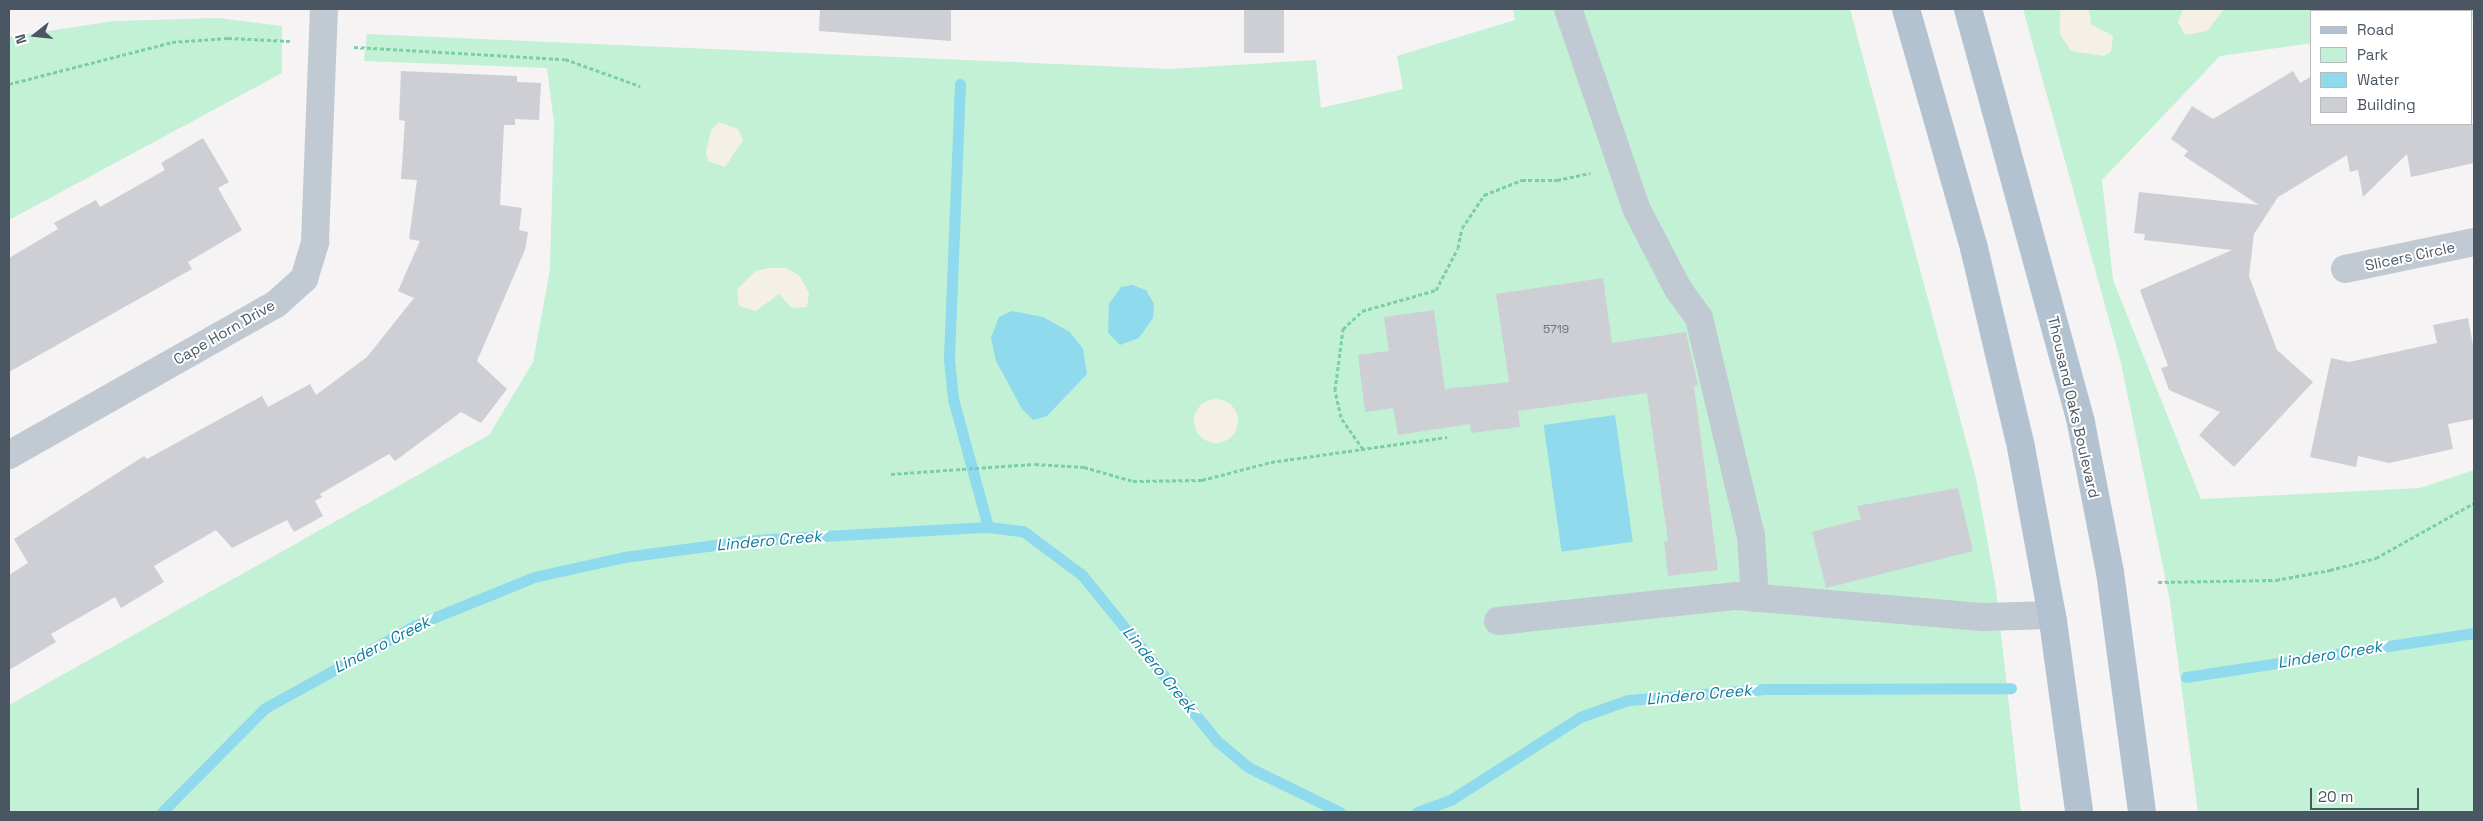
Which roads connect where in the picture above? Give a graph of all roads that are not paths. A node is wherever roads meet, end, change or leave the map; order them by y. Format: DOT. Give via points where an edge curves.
graph roads {
  1 [pos="324,9"];
  2 [pos="1568,9"];
  3 [pos="1906,9"];
  4 [pos="1968,9"];
  5 [pos="2474,242"];
  6 [pos="2345,269"];
  7 [pos="9,455"];
  8 [pos="1755,598"];
  9 [pos="2052,615"];
  10 [pos="1498,621"];
  11 [pos="2079,812"];
  12 [pos="2142,812"];
  1 -- 7 [label="street, Cape Horn Drive" via="314,242 304,279 276,304"];
  2 -- 8 [label="street" via="1636,208 1678,289 1699,318 1752,536"];
  3 -- 9 [label="main road" via="1974,248 2021,447"];
  4 -- 12 [label="main road, Thousand Oaks Boulevard" via="2081,423 2110,572"];
  5 -- 6 [label="street, Slicers Circle"];
  8 -- 9 [label="street" via="1984,617"];
  8 -- 10 [label="street" via="1737,596"];
  9 -- 11 [label="main road"];
}
